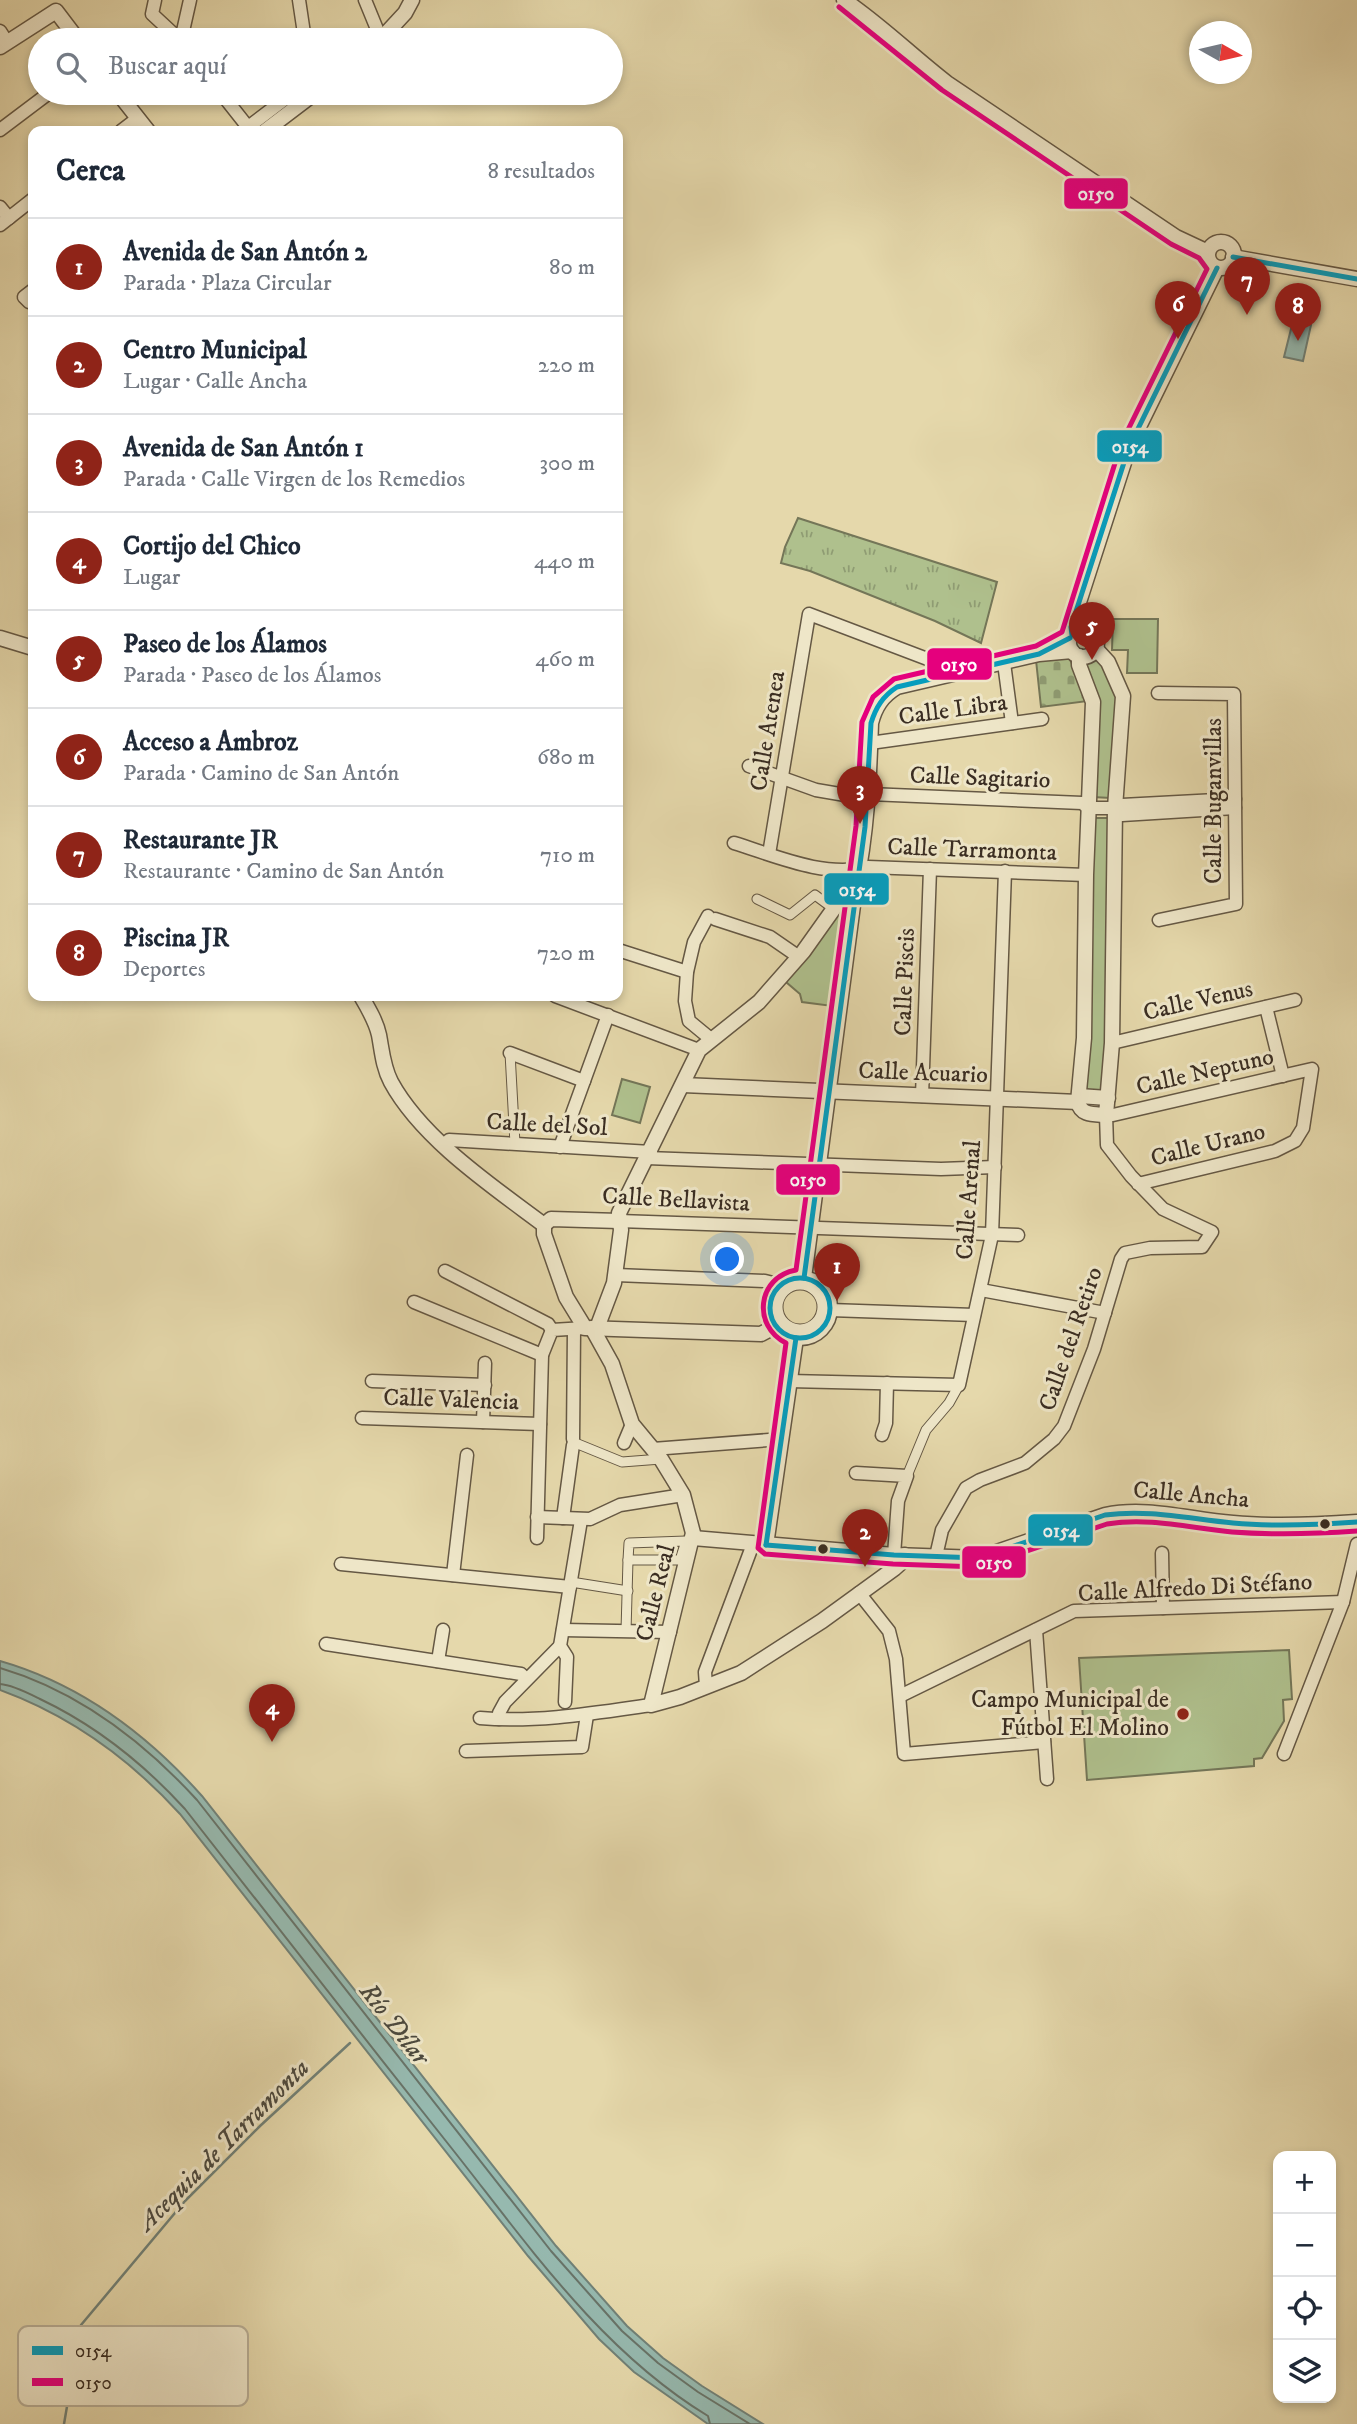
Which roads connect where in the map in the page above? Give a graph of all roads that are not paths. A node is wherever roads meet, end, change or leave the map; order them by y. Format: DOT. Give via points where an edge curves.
graph roads {
  1 [pos="155,0"];
  2 [pos="190,0"];
  3 [pos="299,0"];
  4 [pos="365,0"];
  5 [pos="412,0"];
  6 [pos="844,0"];
  7 [pos="69,28"];
  8 [pos="167,28"];
  9 [pos="183,28"];
  10 [pos="303,28"];
  11 [pos="376,28"];
  12 [pos="391,28"];
  13 [pos="2,40"];
  14 [pos="33,105"];
  15 [pos="128,105"];
  16 [pos="229,105"];
  17 [pos="278,105"];
  18 [pos="299,105"];
  19 [pos="138,118"];
  20 [pos="128,126"];
  21 [pos="144,126"];
  22 [pos="244,126"];
  23 [pos="252,126"];
  24 [pos="272,126"];
  25 [pos="0,130"];
  26 [pos="28,204"];
  27 [pos="0,206"];
  28 [pos="5,222"];
  29 [pos="1208,252"];
  30 [pos="1233,257"];
  31 [pos="1217,268"];
  32 [pos="1357,279"];
  33 [pos="1075,637"];
  34 [pos="0,638"];
  35 [pos="28,646"];
  36 [pos="1096,649"];
  37 [pos="1004,663"];
  38 [pos="959,671"];
  39 [pos="1158,693"];
  40 [pos="1042,719"];
  41 [pos="1012,723"];
  42 [pos="870,743"];
  43 [pos="749,766"];
  44 [pos="782,779"];
  45 [pos="869,797"];
  46 [pos="1235,804"];
  47 [pos="1088,808"];
  48 [pos="1115,808"];
  49 [pos="734,843"];
  50 [pos="769,854"];
  51 [pos="859,869"];
  52 [pos="930,869"];
  53 [pos="1005,871"];
  54 [pos="1086,875"];
  55 [pos="855,890"];
  56 [pos="757,899"];
  57 [pos="834,909"];
  58 [pos="1159,920"];
  59 [pos="623,952"];
  60 [pos="797,959"];
  61 [pos="687,972"];
  62 [pos="1295,1000"];
  63 [pos="363,1001"];
  64 [pos="569,1001"];
  65 [pos="1266,1007"];
  66 [pos="608,1015"];
  67 [pos="712,1040"];
  68 [pos="1112,1043"];
  69 [pos="699,1050"];
  70 [pos="510,1053"];
  71 [pos="1312,1069"];
  72 [pos="1283,1076"];
  73 [pos="584,1081"];
  74 [pos="683,1085"];
  75 [pos="829,1092"];
  76 [pos="922,1096"];
  77 [pos="996,1098"];
  78 [pos="1108,1098"];
  79 [pos="1079,1099"];
  80 [pos="1106,1115"];
  81 [pos="514,1144"];
  82 [pos="443,1146"];
  83 [pos="560,1147"];
  84 [pos="649,1155"];
  85 [pos="820,1164"];
  86 [pos="995,1167"];
  87 [pos="1138,1184"];
  88 [pos="619,1221"];
  89 [pos="544,1225"];
  90 [pos="812,1228"];
  91 [pos="992,1235"];
  92 [pos="1018,1235"];
  93 [pos="445,1271"];
  94 [pos="616,1275"];
  95 [pos="804,1278"];
  96 [pos="781,1285"];
  97 [pos="981,1290"];
  98 [pos="414,1302"];
  99 [pos="830,1310"];
  100 [pos="1105,1313"];
  101 [pos="974,1315"];
  102 [pos="776,1326"];
  103 [pos="587,1329"];
  104 [pos="552,1330"];
  105 [pos="802,1333"];
  106 [pos="542,1355"];
  107 [pos="485,1363"];
  108 [pos="372,1381"];
  109 [pos="789,1381"];
  110 [pos="887,1383"];
  111 [pos="485,1385"];
  112 [pos="959,1385"];
  113 [pos="362,1418"];
  114 [pos="483,1422"];
  115 [pos="540,1424"];
  116 [pos="632,1424"];
  117 [pos="883,1436"];
  118 [pos="782,1439"];
  119 [pos="573,1442"];
  120 [pos="624,1443"];
  121 [pos="657,1454"];
  122 [pos="467,1455"];
  123 [pos="622,1462"];
  124 [pos="856,1473"];
  125 [pos="907,1476"];
  126 [pos="683,1495"];
  127 [pos="537,1517"];
  128 [pos="563,1518"];
  129 [pos="581,1520"];
  130 [pos="1357,1522"];
  131 [pos="537,1538"];
  132 [pos="693,1538"];
  133 [pos="760,1544"];
  134 [pos="1357,1544"];
  135 [pos="1162,1553"];
  136 [pos="900,1555"];
  137 [pos="936,1556"];
  138 [pos="1356,1556"];
  139 [pos="628,1560"];
  140 [pos="341,1564"];
  141 [pos="453,1575"];
  142 [pos="570,1585"];
  143 [pos="628,1591"];
  144 [pos="859,1593"];
  145 [pos="1343,1602"];
  146 [pos="1163,1608"];
  147 [pos="443,1630"];
  148 [pos="563,1630"];
  149 [pos="1036,1630"];
  150 [pos="626,1631"];
  151 [pos="670,1632"];
  152 [pos="326,1644"];
  153 [pos="560,1646"];
  154 [pos="438,1661"];
  155 [pos="526,1678"];
  156 [pos="706,1686"];
  157 [pos="900,1696"];
  158 [pos="565,1702"];
  159 [pos="651,1705"];
  160 [pos="587,1715"];
  161 [pos="480,1718"];
  162 [pos="499,1719"];
  163 [pos="1044,1742"];
  164 [pos="466,1751"];
  165 [pos="1284,1754"];
  166 [pos="1047,1779"];
  1 -- 8 [label="street" via="152,14"];
  2 -- 9 [label="street"];
  3 -- 10 [label="street"];
  4 -- 11 [label="street"];
  5 -- 12 [label="street"];
  6 -- 29 [label="street" via="947,83 1176,237"];
  7 -- 13 [label="street" via="56,11"];
  14 -- 25 [label="street"];
  15 -- 19 [label="street"];
  16 -- 22 [label="street"];
  17 -- 23 [label="street"];
  18 -- 24 [label="street"];
  19 -- 20 [label="street"];
  19 -- 21 [label="street"];
  26 -- 28 [label="street"];
  27 -- 28 [label="street"];
  29 -- 30 [label="street" via="1221,243 1230,247"];
  29 -- 31 [label="street"];
  30 -- 31 [label="street" via="1227,266"];
  30 -- 32 [label="street"];
  31 -- 33 [label="street" via="1129,447"];
  33 -- 36 [label="street" via="1089,656"];
  33 -- 36 [label="street" via="1094,634"];
  33 -- 37 [label="street"];
  33 -- 47 [label="street" via="1079,665 1093,702"];
  34 -- 35 [label="street"];
  36 -- 48 [label="street" via="1108,662 1123,696"];
  37 -- 38 [label="street"];
  37 -- 41 [label="street"];
  38 -- 42 [label="street" via="888,693 874,712"];
  38 -- 44 [label="street, Calle Atenea" via="808,614"];
  39 -- 46 [label="street, Calle Buganvillas" via="1234,694"];
  40 -- 41 [label="street, Calle Libra"];
  41 -- 42 [label="street, Calle Libra"];
  42 -- 45 [label="street"];
  43 -- 44 [label="street, Calle Sagitario"];
  44 -- 45 [label="street, Calle Sagitario" via="816,790"];
  44 -- 50 [label="street, Calle Atenea"];
  45 -- 47 [label="street, Calle Sagitario" via="1082,803"];
  45 -- 51 [label="street"];
  46 -- 48 [label="street, Calle Sagitario"];
  46 -- 58 [label="street, Calle Buganvillas" via="1236,904"];
  47 -- 48 [label="street, Calle Sagitario"];
  47 -- 54 [label="street"];
  48 -- 68 [label="street"];
  49 -- 50 [label="street, Calle Tarramonta"];
  50 -- 51 [label="street, Calle Tarramonta" via="813,867"];
  51 -- 52 [label="street, Calle Tarramonta"];
  51 -- 55 [label="street"];
  52 -- 53 [label="street, Calle Tarramonta"];
  52 -- 76 [label="street, Calle Piscis"];
  53 -- 54 [label="street, Calle Tarramonta"];
  53 -- 77 [label="street, Calle Arenal"];
  54 -- 79 [label="street"];
  55 -- 57 [label="street" via="845,892"];
  55 -- 75 [label="street"];
  56 -- 57 [label="street" via="790,915 815,895"];
  57 -- 60 [label="street"];
  59 -- 61 [label="street"];
  60 -- 61 [label="street" via="765,935 712,918 694,942"];
  60 -- 67 [label="street" via="759,1002"];
  61 -- 67 [label="street" via="689,1021"];
  62 -- 65 [label="street, Calle Venus"];
  63 -- 82 [label="street" via="379,1032 388,1078 405,1106"];
  64 -- 66 [label="street"];
  65 -- 68 [label="street, Calle Venus"];
  65 -- 72 [label="street"];
  66 -- 69 [label="street"];
  66 -- 73 [label="street"];
  67 -- 69 [label="street"];
  68 -- 78 [label="street"];
  69 -- 74 [label="street"];
  70 -- 73 [label="street"];
  70 -- 81 [label="street"];
  71 -- 72 [label="street, Calle Neptuno"];
  71 -- 87 [label="street, Calle Urano" via="1303,1128 1295,1141 1275,1152"];
  72 -- 80 [label="street, Calle Neptuno"];
  73 -- 83 [label="street"];
  74 -- 75 [label="street, Calle Acuario"];
  74 -- 84 [label="street"];
  75 -- 76 [label="street, Calle Acuario"];
  75 -- 85 [label="street"];
  76 -- 77 [label="street, Calle Acuario"];
  77 -- 79 [label="street, Calle Acuario"];
  77 -- 86 [label="street, Calle Arenal"];
  78 -- 79 [label="street, Calle Acuario"];
  78 -- 80 [label="street"];
  79 -- 80 [label="street" via="1084,1113"];
  80 -- 87 [label="street" via="1107,1146"];
  81 -- 82 [label="street, Calle del Sol" via="449,1140"];
  81 -- 83 [label="street, Calle del Sol"];
  82 -- 89 [label="street"];
  83 -- 84 [label="street, Calle del Sol"];
  84 -- 85 [label="street, Calle del Sol"];
  84 -- 88 [label="street"];
  85 -- 86 [label="street, Calle del Sol"];
  85 -- 90 [label="street"];
  86 -- 91 [label="street, Calle Arenal"];
  87 -- 100 [label="street, Calle del Retiro" via="1163,1209 1212,1232 1202,1247 1125,1253"];
  88 -- 89 [label="street, Calle Bellavista" via="551,1219"];
  88 -- 90 [label="street, Calle Bellavista"];
  88 -- 94 [label="street"];
  89 -- 103 [label="street, Calle Real" via="566,1297"];
  90 -- 91 [label="street, Calle Bellavista"];
  90 -- 95 [label="street"];
  91 -- 92 [label="street, Calle Bellavista"];
  91 -- 97 [label="street, Calle Arenal"];
  93 -- 104 [label="street"];
  94 -- 96 [label="street"];
  94 -- 103 [label="street"];
  95 -- 96 [label="street"];
  95 -- 99 [label="street" via="823,1288"];
  96 -- 102 [label="street" via="770,1308"];
  97 -- 100 [label="street"];
  97 -- 101 [label="street, Calle Arenal"];
  98 -- 106 [label="street"];
  99 -- 101 [label="street"];
  99 -- 105 [label="street" via="820,1331 804,1338"];
  100 -- 137 [label="street, Calle del Retiro" via="1064,1426 1025,1463 967,1488 942,1530"];
  101 -- 112 [label="street, Calle Arenal"];
  102 -- 103 [label="street" via="761,1334"];
  102 -- 105 [label="street" via="783,1332"];
  103 -- 104 [label="street"];
  103 -- 116 [label="street, Calle Real" via="612,1364"];
  103 -- 119 [label="street"];
  104 -- 106 [label="street"];
  105 -- 105 [label="street" via="787,1326 779,1315 778,1302 792,1287 806,1286 817,1293 823,1306 819,1320"];
  105 -- 109 [label="street"];
  106 -- 115 [label="street"];
  107 -- 111 [label="street"];
  108 -- 111 [label="street"];
  109 -- 110 [label="street"];
  109 -- 118 [label="street"];
  110 -- 112 [label="street"];
  110 -- 117 [label="street"];
  111 -- 114 [label="street"];
  112 -- 125 [label="street, Calle Arenal" via="926,1430"];
  113 -- 114 [label="street, Calle Valencia"];
  114 -- 115 [label="street, Calle Valencia"];
  115 -- 127 [label="street"];
  116 -- 120 [label="street"];
  116 -- 121 [label="street, Calle Real"];
  118 -- 121 [label="street"];
  118 -- 133 [label="street"];
  119 -- 123 [label="street"];
  119 -- 128 [label="street"];
  120 -- 123 [label="street"];
  121 -- 123 [label="street"];
  121 -- 126 [label="street, Calle Real"];
  122 -- 141 [label="street"];
  124 -- 125 [label="street"];
  125 -- 136 [label="street, Calle Arenal" via="898,1502"];
  126 -- 129 [label="street" via="620,1505"];
  126 -- 132 [label="street, Calle Real"];
  127 -- 128 [label="street"];
  127 -- 131 [label="street"];
  128 -- 129 [label="street"];
  129 -- 142 [label="street"];
  130 -- 137 [label="street, Calle Ancha" via="1234,1523 1124,1511 979,1558"];
  132 -- 133 [label="street, Calle Ancha"];
  132 -- 151 [label="street, Calle Real"];
  133 -- 136 [label="street, Calle Ancha"];
  133 -- 156 [label="street" via="705,1672"];
  134 -- 138 [label="street"];
  135 -- 146 [label="street"];
  136 -- 137 [label="street, Calle Ancha"];
  136 -- 144 [label="street" via="889,1570"];
  138 -- 145 [label="street"];
  139 -- 139 [label="street" via="629,1543 686,1541 680,1560"];
  139 -- 143 [label="street"];
  140 -- 141 [label="street"];
  141 -- 142 [label="street"];
  142 -- 143 [label="street"];
  142 -- 148 [label="street"];
  143 -- 150 [label="street"];
  144 -- 156 [label="street" via="741,1672"];
  144 -- 157 [label="street" via="889,1631"];
  145 -- 146 [label="street, Calle Alfredo Di Stéfano"];
  145 -- 165 [label="street"];
  146 -- 149 [label="street, Calle Alfredo Di Stéfano" via="1074,1611"];
  147 -- 154 [label="street"];
  148 -- 150 [label="street"];
  148 -- 153 [label="street"];
  149 -- 157 [label="street, Calle Alfredo Di Stéfano"];
  149 -- 163 [label="street"];
  150 -- 151 [label="street"];
  151 -- 159 [label="street, Calle Real"];
  152 -- 154 [label="street"];
  153 -- 155 [label="street"];
  153 -- 158 [label="street" via="568,1657"];
  154 -- 155 [label="street"];
  155 -- 162 [label="street" via="505,1702"];
  156 -- 159 [label="street"];
  157 -- 163 [label="street" via="904,1754"];
  159 -- 160 [label="street"];
  160 -- 162 [label="street"];
  160 -- 164 [label="street" via="582,1747"];
  161 -- 162 [label="street"];
  163 -- 166 [label="street"];
}
